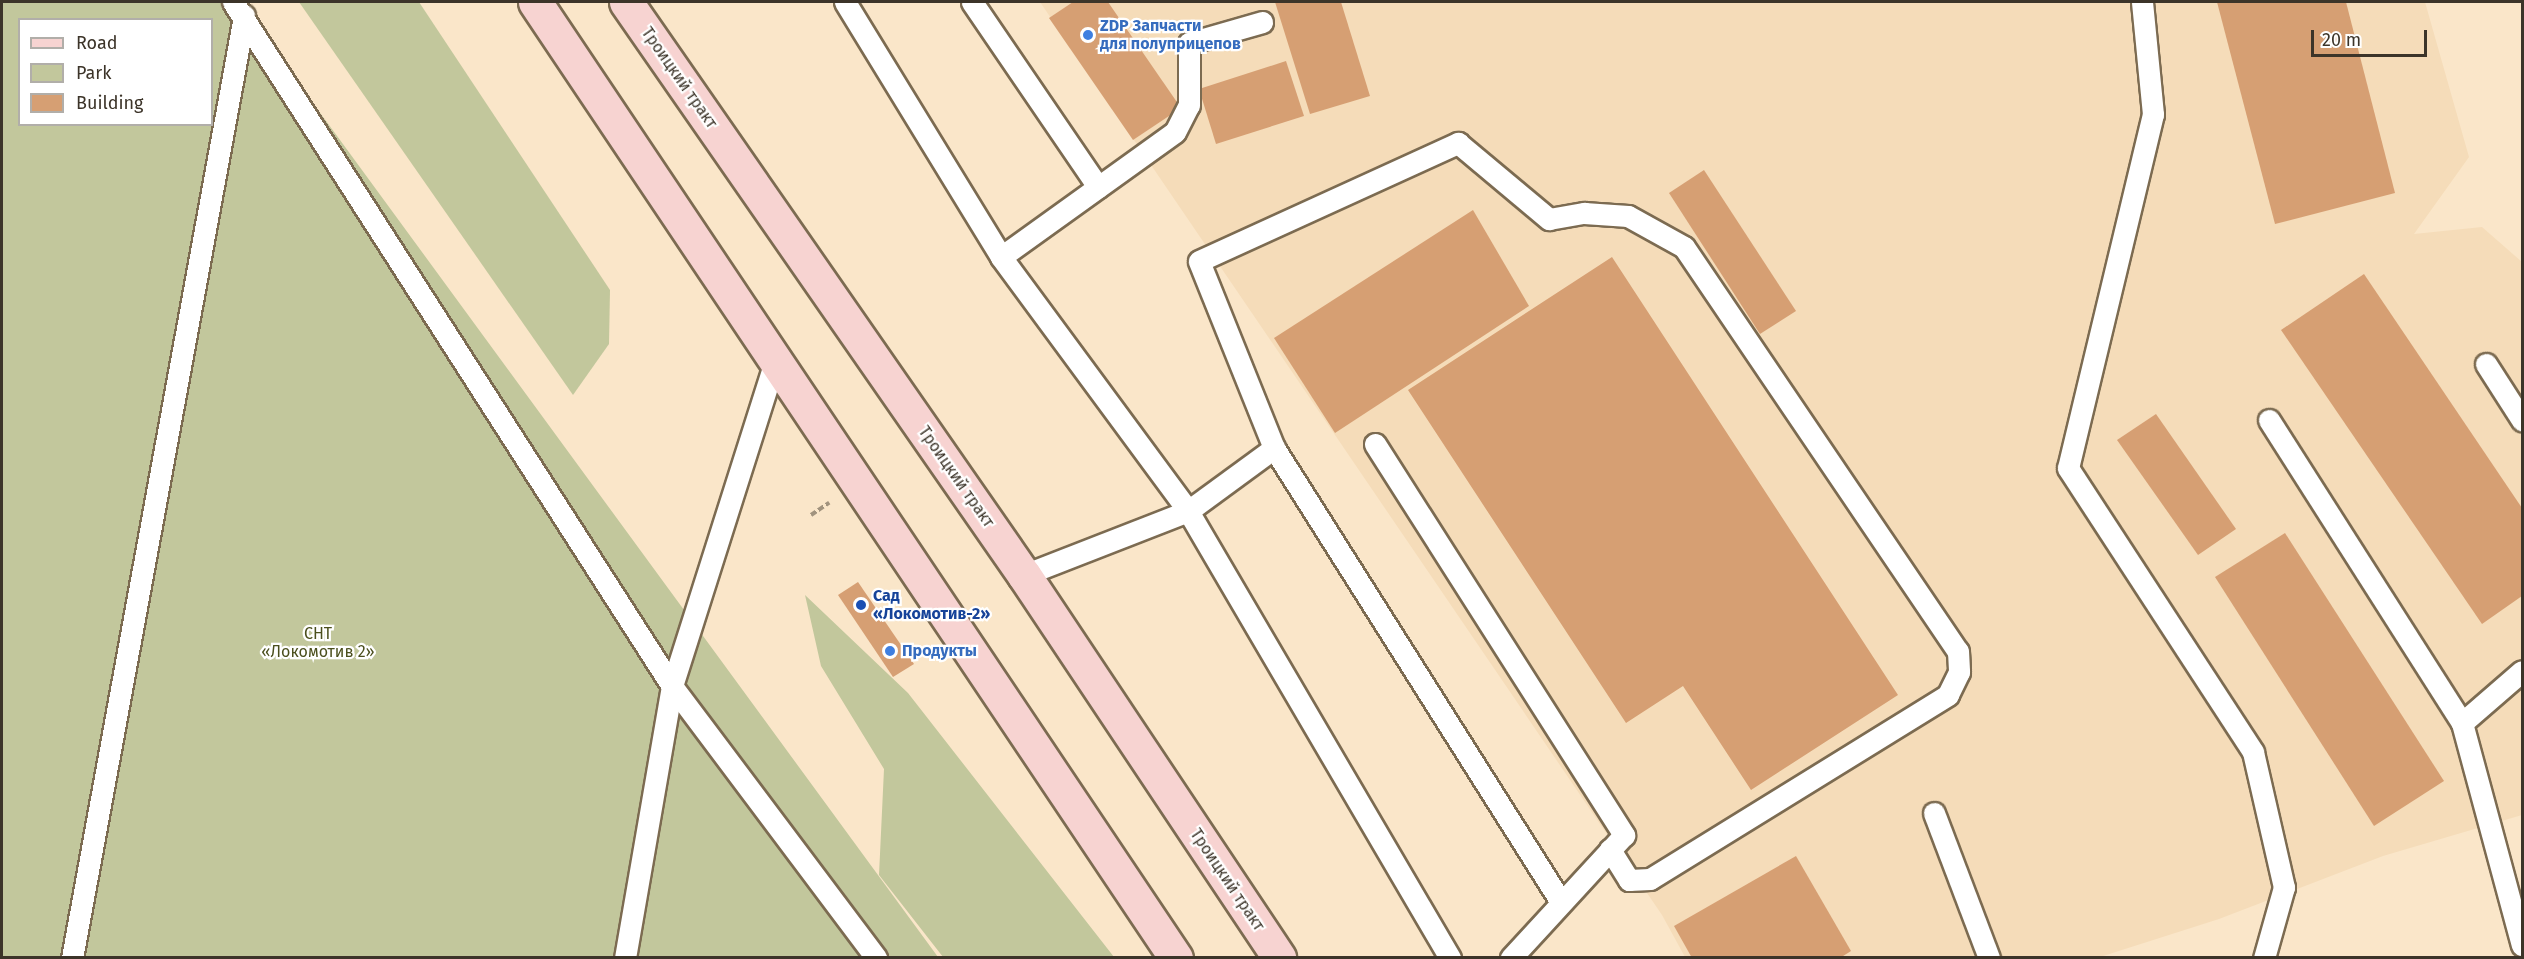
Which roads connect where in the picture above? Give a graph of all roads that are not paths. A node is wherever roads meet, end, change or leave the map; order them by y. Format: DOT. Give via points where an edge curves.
graph roads {
  1 [pos="536,2"];
  2 [pos="626,2"];
  3 [pos="845,2"];
  4 [pos="972,2"];
  5 [pos="2142,2"];
  6 [pos="238,9"];
  7 [pos="1262,22"];
  8 [pos="1098,187"];
  9 [pos="1001,257"];
  10 [pos="775,361"];
  11 [pos="2486,364"];
  12 [pos="2269,420"];
  13 [pos="2523,420"];
  14 [pos="1376,444"];
  15 [pos="1274,448"];
  16 [pos="1188,511"];
  17 [pos="1024,575"];
  18 [pos="2523,670"];
  19 [pos="672,686"];
  20 [pos="2462,723"];
  21 [pos="1934,813"];
  22 [pos="1610,850"];
  23 [pos="2516,895"];
  24 [pos="1561,902"];
  25 [pos="2523,945"];
  26 [pos="72,957"];
  27 [pos="625,957"];
  28 [pos="876,957"];
  29 [pos="1176,957"];
  30 [pos="1279,957"];
  31 [pos="1450,957"];
  32 [pos="1511,957"];
  33 [pos="1989,957"];
  34 [pos="2264,957"];
  1 -- 10 [label="main road"];
  2 -- 17 [label="main road, Троицкий тракт"];
  3 -- 9 [label="lane"];
  4 -- 8 [label="lane"];
  5 -- 34 [label="lane" via="2153,114 2068,468 2253,752 2284,887"];
  6 -- 19 [label="lane"];
  6 -- 26 [label="lane"];
  7 -- 8 [label="lane" via="1189,43 1189,105 1175,132"];
  8 -- 9 [label="lane"];
  9 -- 16 [label="lane"];
  10 -- 19 [label="lane"];
  10 -- 29 [label="main road"];
  11 -- 13 [label="lane"];
  12 -- 20 [label="lane"];
  14 -- 22 [label="lane" via="1624,835"];
  15 -- 16 [label="lane"];
  15 -- 22 [label="lane" via="1199,261 1458,143 1549,219 1584,213 1628,216 1684,247 1958,651 1959,672 1948,695 1650,879 1629,880"];
  15 -- 24 [label="lane"];
  16 -- 17 [label="lane"];
  16 -- 31 [label="lane"];
  17 -- 30 [label="main road, Троицкий тракт"];
  18 -- 20 [label="lane"];
  19 -- 27 [label="lane"];
  19 -- 28 [label="lane"];
  20 -- 23 [label="lane"];
  21 -- 33 [label="lane"];
  22 -- 24 [label="lane"];
  23 -- 25 [label="lane"];
  24 -- 32 [label="lane"];
}
